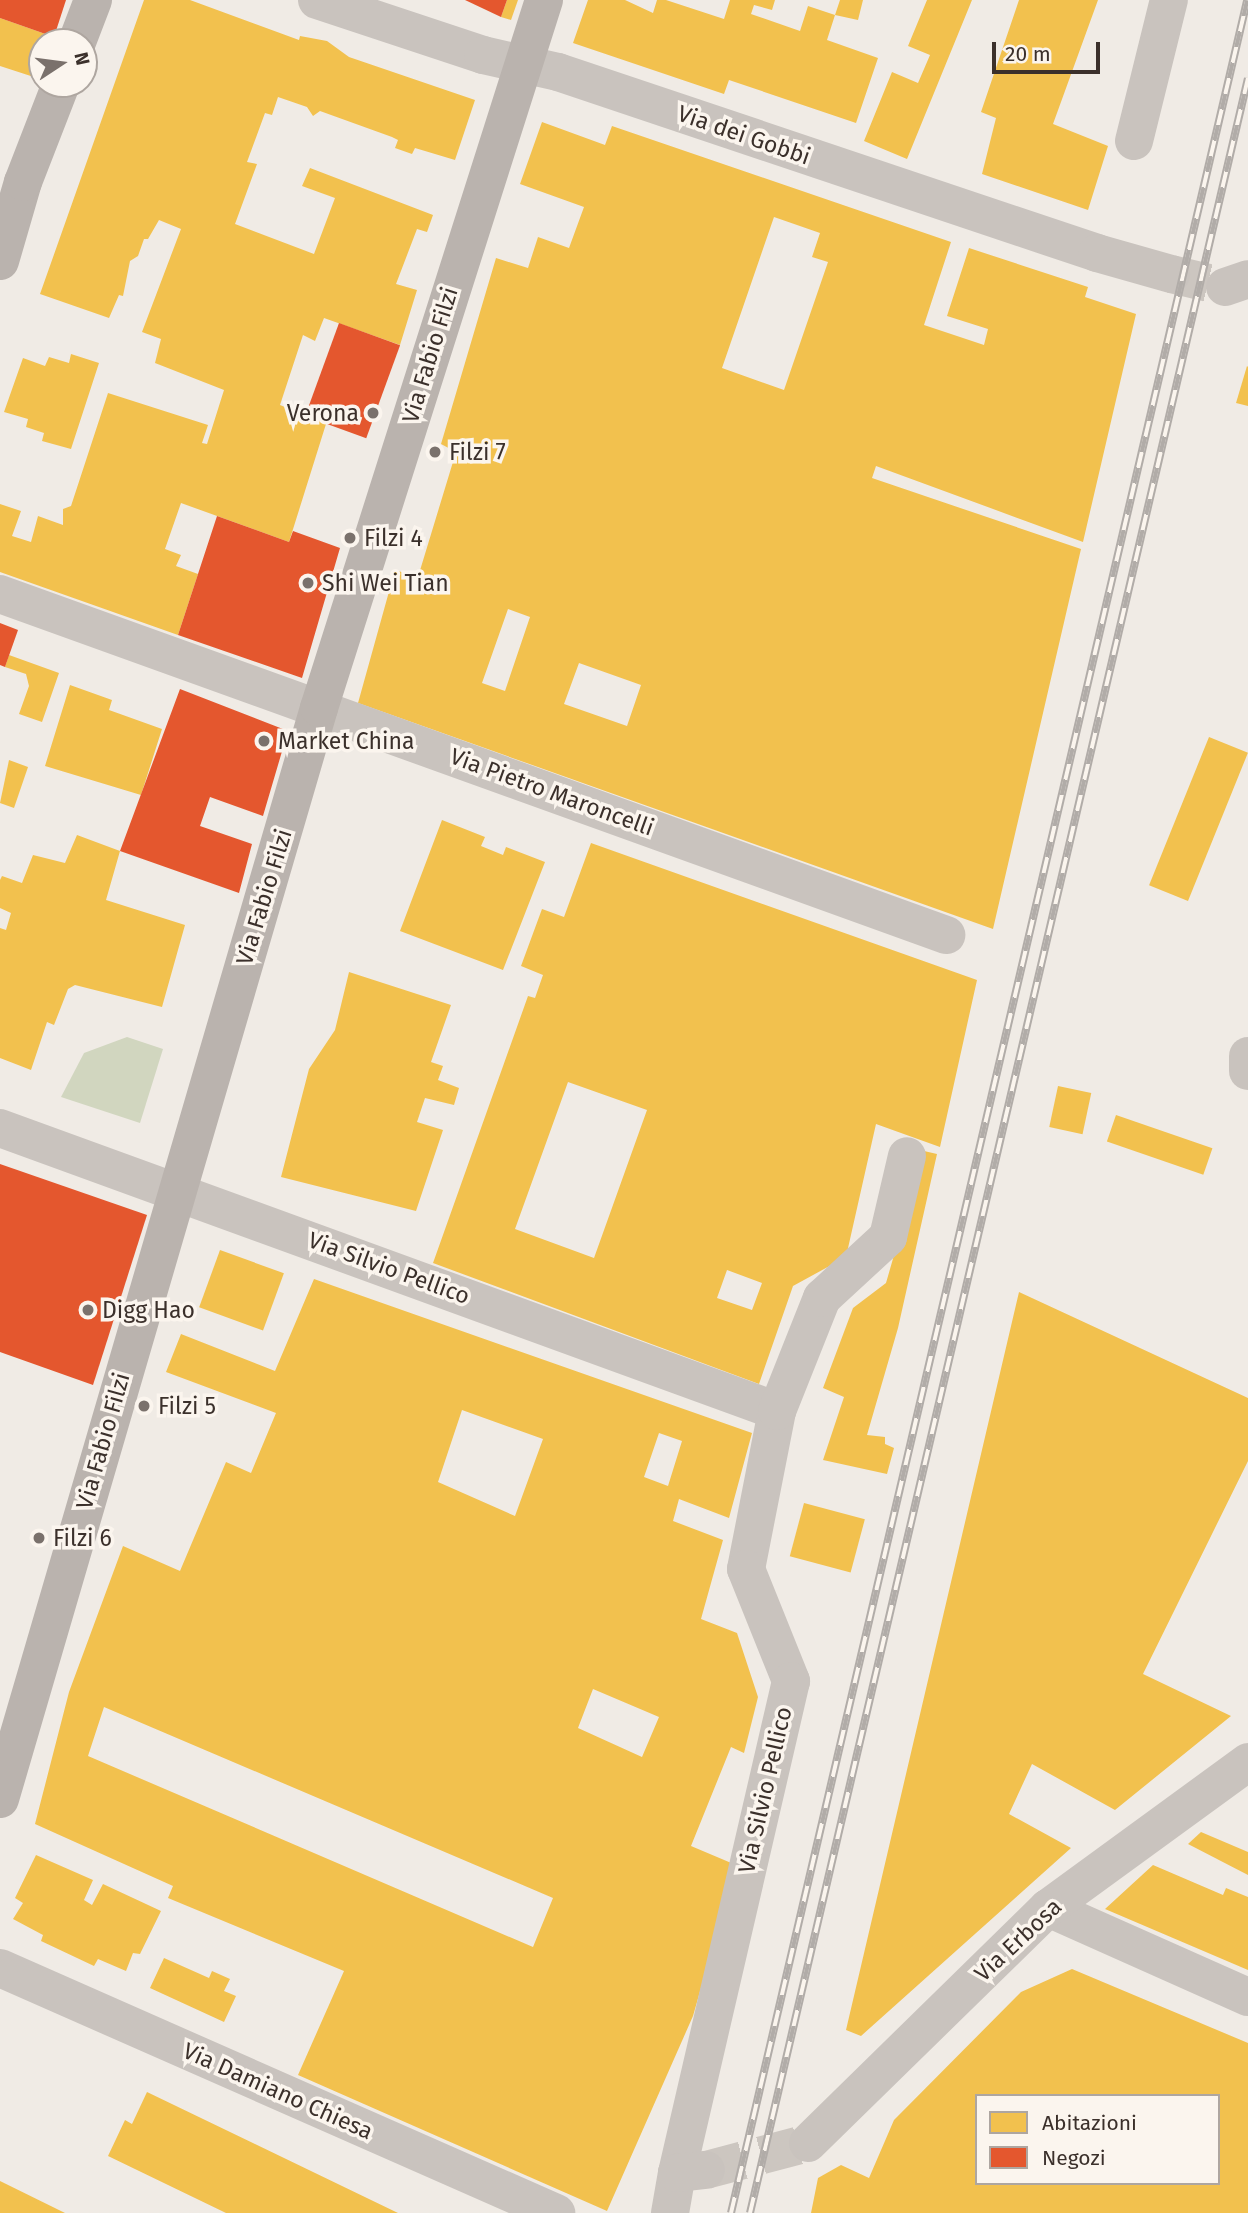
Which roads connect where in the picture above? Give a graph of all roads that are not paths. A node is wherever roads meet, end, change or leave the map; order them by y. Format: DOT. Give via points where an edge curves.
graph roads {
  1 [pos="93,0"];
  2 [pos="317,0"];
  3 [pos="544,0"];
  4 [pos="1168,0"];
  5 [pos="82,28"];
  6 [pos="522,66"];
  7 [pos="56,98"];
  8 [pos="1134,141"];
  9 [pos="0,261"];
  10 [pos="1171,274"];
  11 [pos="0,594"];
  12 [pos="320,708"];
  13 [pos="946,934"];
  14 [pos="1248,1056"];
  15 [pos="1248,1071"];
  16 [pos="0,1128"];
  17 [pos="907,1156"];
  18 [pos="176,1190"];
  19 [pos="777,1411"];
  20 [pos="1248,1762"];
  21 [pos="0,1799"];
  22 [pos="1048,1909"];
  23 [pos="0,1968"];
  24 [pos="1248,1997"];
  25 [pos="808,2143"];
  26 [pos="556,2213"];
  27 [pos="670,2213"];
  1 -- 5 [label="street"];
  2 -- 6 [label="street, Via dei Gobbi"];
  3 -- 6 [label="street, Via Fabio Filzi"];
  4 -- 8 [label="street"];
  6 -- 10 [label="street, Via dei Gobbi" via="558,72"];
  6 -- 12 [label="street, Via Fabio Filzi"];
  7 -- 9 [label="street" via="23,182"];
  11 -- 12 [label="street, Via Pietro Maroncelli"];
  12 -- 13 [label="street, Via Pietro Maroncelli"];
  12 -- 18 [label="street, Via Fabio Filzi"];
  14 -- 15 [label="street"];
  16 -- 18 [label="street, Via Silvio Pellico"];
  17 -- 19 [label="street, Via Silvio Pellico" via="888,1237 822,1298"];
  18 -- 19 [label="street, Via Silvio Pellico"];
  18 -- 21 [label="street, Via Fabio Filzi"];
  19 -- 27 [label="street, Via Silvio Pellico" via="746,1569 791,1681 691,2171"];
  20 -- 22 [label="street, Via Erbosa"];
  22 -- 24 [label="street"];
  22 -- 25 [label="street, Via Erbosa"];
  23 -- 26 [label="street, Via Damiano Chiesa"];
}
